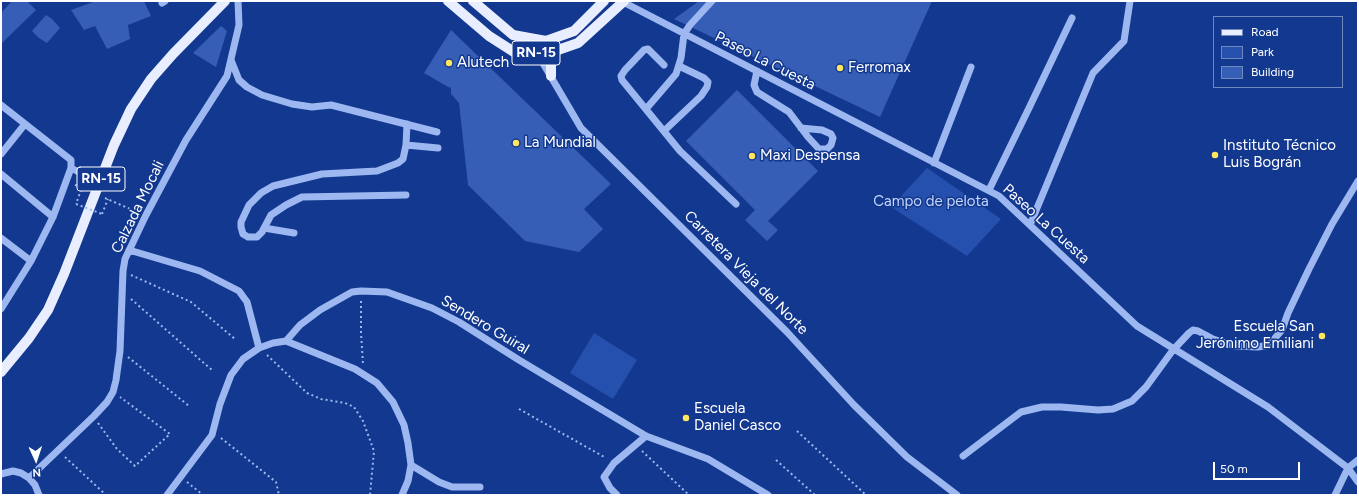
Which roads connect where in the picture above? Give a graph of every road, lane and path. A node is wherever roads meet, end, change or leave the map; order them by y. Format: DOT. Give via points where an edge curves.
graph roads {
  1 [pos="225,1"];
  2 [pos="238,1"];
  3 [pos="448,1"];
  4 [pos="473,1"];
  5 [pos="604,1"];
  6 [pos="623,1"];
  7 [pos="712,1"];
  8 [pos="1130,1"];
  9 [pos="1072,18"];
  10 [pos="684,34"];
  11 [pos="555,50"];
  12 [pos="537,53"];
  13 [pos="231,60"];
  14 [pos="664,65"];
  15 [pos="679,66"];
  16 [pos="971,67"];
  17 [pos="757,71"];
  18 [pos="551,76"];
  19 [pos="1,105"];
  20 [pos="646,109"];
  21 [pos="25,124"];
  22 [pos="407,124"];
  23 [pos="801,128"];
  24 [pos="664,131"];
  25 [pos="437,132"];
  26 [pos="406,145"];
  27 [pos="438,148"];
  28 [pos="1,154"];
  29 [pos="934,163"];
  30 [pos="71,168"];
  31 [pos="1,174"];
  32 [pos="1358,181"];
  33 [pos="100,182"];
  34 [pos="66,183"];
  35 [pos="989,190"];
  36 [pos="95,194"];
  37 [pos="406,195"];
  38 [pos="108,199"];
  39 [pos="736,204"];
  40 [pos="146,215"];
  41 [pos="52,216"];
  42 [pos="1030,225"];
  43 [pos="264,228"];
  44 [pos="294,233"];
  45 [pos="1,238"];
  46 [pos="129,250"];
  47 [pos="31,261"];
  48 [pos="122,270"];
  49 [pos="122,291"];
  50 [pos="361,292"];
  51 [pos="1,308"];
  52 [pos="235,339"];
  53 [pos="286,341"];
  54 [pos="259,348"];
  55 [pos="1173,350"];
  56 [pos="120,351"];
  57 [pos="213,371"];
  58 [pos="1,372"];
  59 [pos="364,374"];
  60 [pos="113,392"];
  61 [pos="189,406"];
  62 [pos="519,409"];
  63 [pos="94,416"];
  64 [pos="797,430"];
  65 [pos="213,432"];
  66 [pos="646,436"];
  67 [pos="635,445"];
  68 [pos="58,450"];
  69 [pos="963,456"];
  70 [pos="776,460"];
  71 [pos="1358,460"];
  72 [pos="614,463"];
  73 [pos="411,465"];
  74 [pos="1348,468"];
  75 [pos="1,474"];
  76 [pos="181,477"];
  77 [pos="29,478"];
  78 [pos="1358,482"];
  79 [pos="480,487"];
  80 [pos="39,495"];
  81 [pos="106,495"];
  82 [pos="167,495"];
  83 [pos="203,495"];
  84 [pos="279,495"];
  85 [pos="370,495"];
  86 [pos="402,495"];
  87 [pos="617,495"];
  88 [pos="689,495"];
  89 [pos="768,495"];
  90 [pos="815,495"];
  91 [pos="866,495"];
  92 [pos="957,495"];
  93 [pos="1335,495"];
  1 -- 33 [label="main road, RN-15" via="173,54 147,85 131,109"];
  2 -- 13 [label="street, Calzada Mocali" via="239,25"];
  3 -- 12 [label="main road, RN-15" via="489,36 514,52"];
  4 -- 5 [label="main road, RN-15" via="513,36 546,41 574,31"];
  6 -- 10 [label="street, Paseo La Cuesta"];
  6 -- 11 [label="main road, RN-15" via="578,43"];
  7 -- 10 [label="street"];
  8 -- 42 [label="street" via="1124,40 1093,73"];
  9 -- 35 [label="street"];
  10 -- 15 [label="street"];
  10 -- 17 [label="street, Paseo La Cuesta"];
  11 -- 12 [label="main road, RN-15"];
  11 -- 18 [label="main road" via="551,60"];
  12 -- 18 [label="street, Carretera Vieja del Norte"];
  13 -- 22 [label="street" via="239,80 262,95 312,107 331,105"];
  13 -- 40 [label="street, Calzada Mocali" via="227,76 186,140"];
  14 -- 20 [label="street" via="648,49 644,50 621,76"];
  15 -- 20 [label="street" via="676,74"];
  15 -- 24 [label="street" via="708,82 701,96"];
  16 -- 29 [label="street"];
  17 -- 23 [label="street" via="754,85 757,92 789,112"];
  17 -- 29 [label="street, Paseo La Cuesta"];
  18 -- 92 [label="street, Carretera Vieja del Norte" via="581,128 781,326 854,405 907,457"];
  19 -- 21 [label="street"];
  20 -- 24 [label="street"];
  21 -- 28 [label="street"];
  21 -- 30 [label="street" via="71,160"];
  22 -- 25 [label="street"];
  22 -- 26 [label="street"];
  24 -- 39 [label="street" via="680,151"];
  26 -- 27 [label="street"];
  26 -- 43 [label="street" via="402,159 384,169 322,174 269,188 249,205 241,222 243,234 248,237 257,237"];
  29 -- 35 [label="street, Paseo La Cuesta"];
  30 -- 33 [label="street"];
  30 -- 34 [label="street"];
  31 -- 41 [label="street"];
  32 -- 55 [label="street" via="1309,269 1282,330 1269,345 1235,346 1193,330"];
  33 -- 36 [label="main road, RN-15"];
  34 -- 38 [label="path, bridge" via="82,187 76,204 102,214"];
  34 -- 41 [label="street"];
  35 -- 42 [label="street, Paseo La Cuesta"];
  36 -- 38 [label="path"];
  36 -- 58 [label="main road, RN-15" via="48,310"];
  37 -- 43 [label="street" via="302,197 271,215"];
  38 -- 40 [label="path"];
  40 -- 46 [label="street, Calzada Mocali"];
  41 -- 47 [label="street"];
  42 -- 55 [label="street, Paseo La Cuesta" via="1137,326"];
  43 -- 44 [label="street"];
  45 -- 47 [label="street"];
  46 -- 48 [label="street, Calzada Mocali"];
  46 -- 54 [label="street" via="200,271 239,291 247,302"];
  47 -- 51 [label="street"];
  48 -- 49 [label="street, Calzada Mocali"];
  48 -- 52 [label="path" via="191,302"];
  49 -- 56 [label="street, Calzada Mocali"];
  49 -- 57 [label="path"];
  50 -- 53 [label="street, Sendero Guiral" via="352,292 320,310 300,325"];
  50 -- 59 [label="path"];
  50 -- 66 [label="street, Sendero Guiral" via="387,292 432,308"];
  53 -- 54 [label="street"];
  53 -- 59 [label="street" via="355,368"];
  54 -- 65 [label="street" via="243,359 231,375"];
  54 -- 85 [label="path" via="307,393 354,407 363,421 374,451"];
  55 -- 69 [label="street" via="1146,387 1132,401 1113,409 1042,407 1021,412"];
  55 -- 74 [label="street, Paseo La Cuesta" via="1268,407"];
  56 -- 60 [label="street, Calzada Mocali"];
  56 -- 61 [label="path"];
  59 -- 73 [label="street" via="377,382 393,402 404,425"];
  60 -- 63 [label="street, Calzada Mocali"];
  60 -- 63 [label="path" via="170,434 135,466 117,449"];
  62 -- 72 [label="path"];
  63 -- 68 [label="street, Calzada Mocali"];
  64 -- 91 [label="path"];
  65 -- 76 [label="street"];
  65 -- 84 [label="path" via="276,482"];
  66 -- 67 [label="street"];
  66 -- 89 [label="street, Sendero Guiral" via="708,459"];
  67 -- 72 [label="street"];
  67 -- 88 [label="path"];
  68 -- 77 [label="street, Calzada Mocali"];
  68 -- 81 [label="path"];
  70 -- 90 [label="path"];
  71 -- 74 [label="street"];
  72 -- 87 [label="street" via="604,477"];
  73 -- 79 [label="street" via="439,482 452,486"];
  73 -- 86 [label="street"];
  74 -- 78 [label="street, Paseo La Cuesta"];
  74 -- 93 [label="street"];
  75 -- 77 [label="street" via="13,471"];
  76 -- 82 [label="street"];
  76 -- 83 [label="path"];
  77 -- 80 [label="street" via="35,484"];
}
